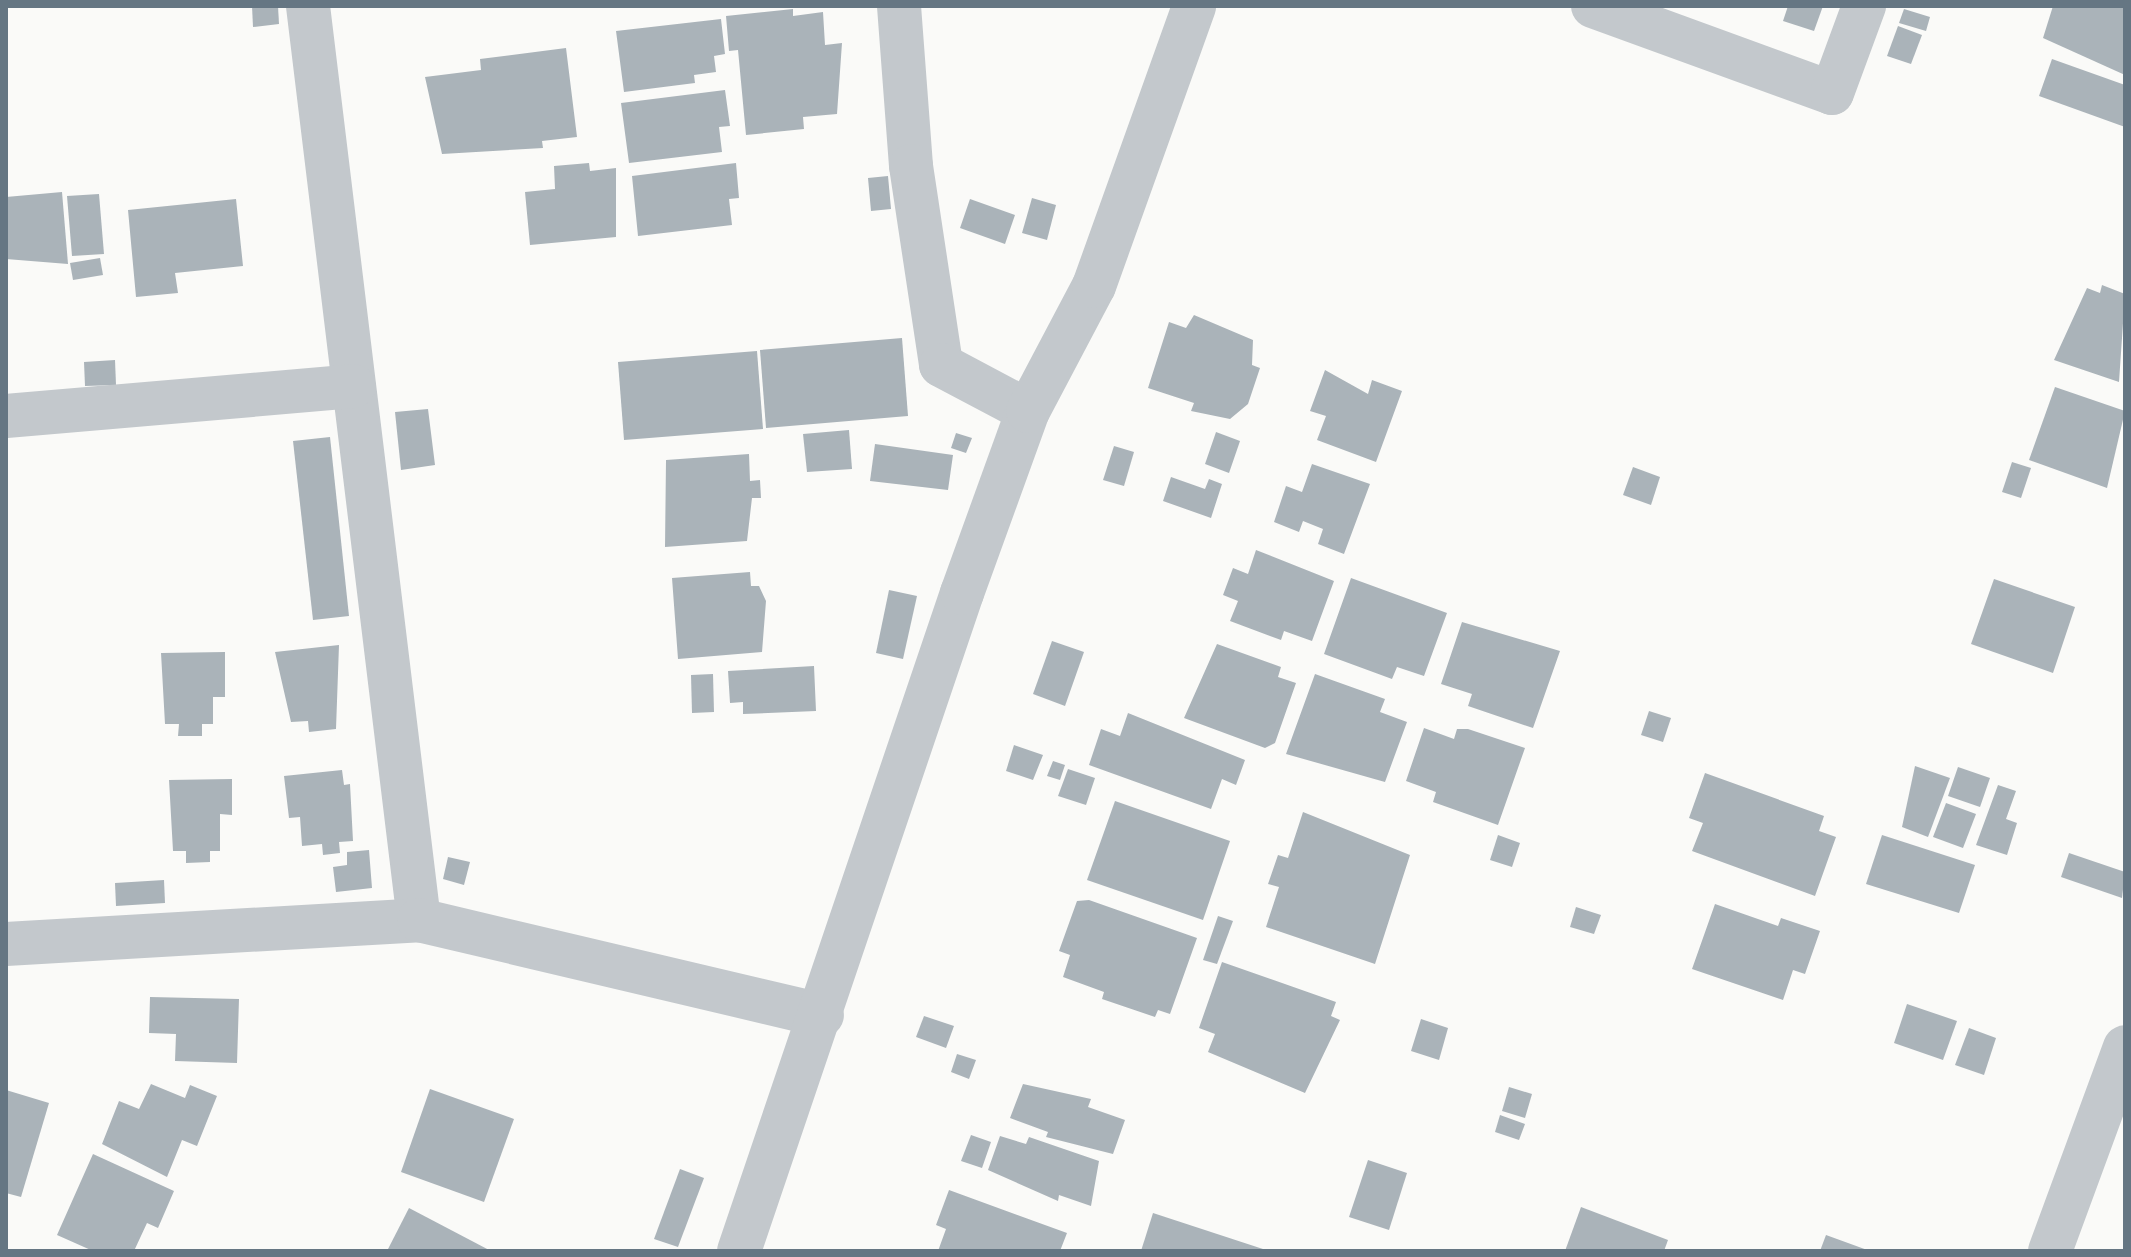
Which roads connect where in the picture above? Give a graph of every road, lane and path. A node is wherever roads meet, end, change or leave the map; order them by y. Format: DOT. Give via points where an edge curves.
graph roads {
  1 [pos="308,6"];
  2 [pos="899,6"];
  3 [pos="1194,6"];
  4 [pos="1593,6"];
  5 [pos="1864,6"];
  6 [pos="354,386"];
  7 [pos="1028,411"];
  8 [pos="6,416"];
  9 [pos="419,920"];
  10 [pos="6,944"];
  11 [pos="822,1015"];
  12 [pos="2125,1047"];
  13 [pos="739,1251"];
  14 [pos="2050,1251"];
  1 -- 6 [label="street"];
  2 -- 7 [label="street" via="911,166 941,365"];
  3 -- 7 [label="street" via="1094,286"];
  4 -- 5 [label="street" via="1832,93"];
  6 -- 8 [label="street"];
  6 -- 9 [label="street"];
  7 -- 11 [label="street"];
  9 -- 10 [label="street"];
  9 -- 11 [label="street"];
  11 -- 13 [label="street"];
  12 -- 14 [label="street"];
}
